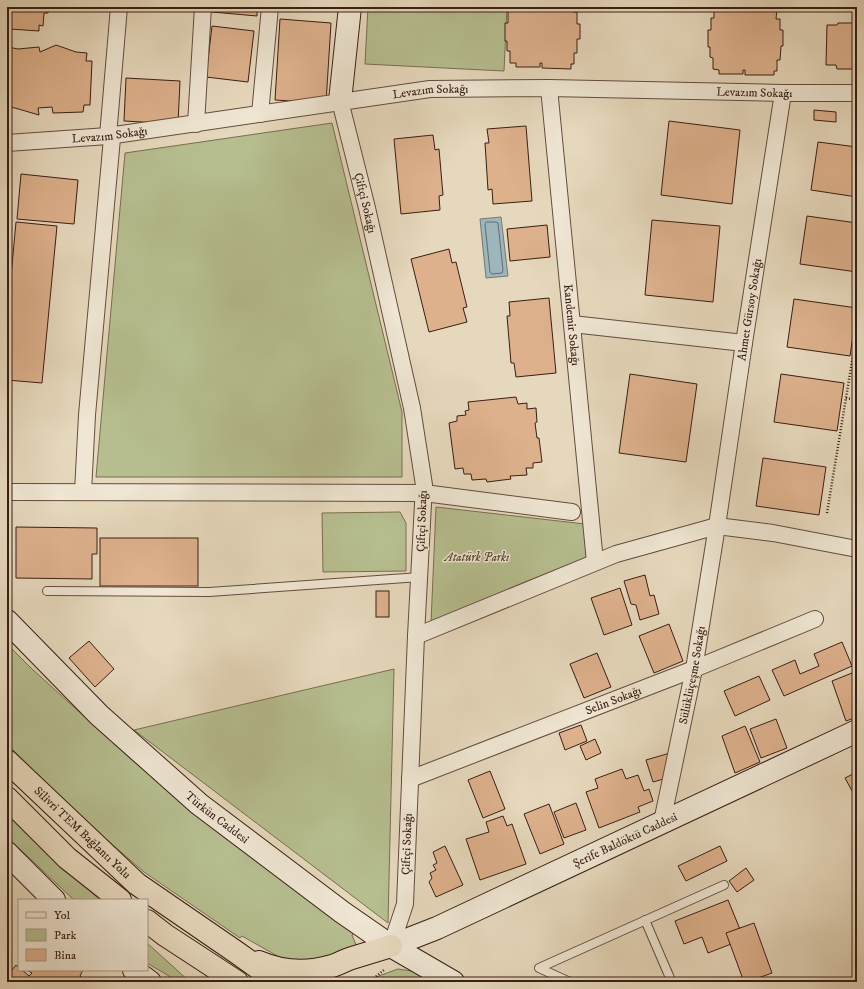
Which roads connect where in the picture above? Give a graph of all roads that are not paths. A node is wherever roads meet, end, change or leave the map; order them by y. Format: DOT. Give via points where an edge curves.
graph roads {
  1 [pos="119,7"];
  2 [pos="204,7"];
  3 [pos="270,7"];
  4 [pos="350,7"];
  5 [pos="549,88"];
  6 [pos="783,93"];
  7 [pos="857,93"];
  8 [pos="340,101"];
  9 [pos="260,114"];
  10 [pos="196,124"];
  11 [pos="110,137"];
  12 [pos="7,142"];
  13 [pos="572,324"];
  14 [pos="744,343"];
  15 [pos="7,492"];
  16 [pos="83,492"];
  17 [pos="424,493"];
  18 [pos="572,512"];
  19 [pos="717,526"];
  20 [pos="857,549"];
  21 [pos="595,562"];
  22 [pos="420,577"];
  23 [pos="47,592"];
  24 [pos="815,619"];
  25 [pos="7,621"];
  26 [pos="416,636"];
  27 [pos="694,669"];
  28 [pos="857,730"];
  29 [pos="7,761"];
  30 [pos="410,779"];
  31 [pos="7,798"];
  32 [pos="662,822"];
  33 [pos="7,853"];
  34 [pos="724,885"];
  35 [pos="53,899"];
  36 [pos="119,899"];
  37 [pos="645,920"];
  38 [pos="148,923"];
  39 [pos="165,935"];
  40 [pos="391,946"];
  41 [pos="236,952"];
  42 [pos="135,971"];
  43 [pos="150,982"];
  44 [pos="207,982"];
  45 [pos="237,982"];
  46 [pos="278,982"];
  47 [pos="321,982"];
  48 [pos="453,982"];
  49 [pos="570,982"];
  50 [pos="668,982"];
  1 -- 11 [label="street"];
  2 -- 10 [label="street"];
  3 -- 9 [label="street"];
  4 -- 8 [label="street"];
  5 -- 6 [label="street, Levazım Sokağı"];
  5 -- 8 [label="street, Levazım Sokağı" via="430,89"];
  5 -- 13 [label="street, Kandemir Sokağı"];
  6 -- 7 [label="street, Levazım Sokağı"];
  6 -- 14 [label="street, Ahmet Gürsoy Sokağı"];
  8 -- 9 [label="street, Levazım Sokağı"];
  8 -- 17 [label="street, Çiftçi Sokağı" via="412,408"];
  9 -- 10 [label="street, Levazım Sokağı"];
  10 -- 11 [label="street, Levazım Sokağı"];
  11 -- 12 [label="street, Levazım Sokağı"];
  11 -- 16 [label="street"];
  13 -- 14 [label="street"];
  13 -- 21 [label="street, Kandemir Sokağı"];
  14 -- 19 [label="street, Ahmet Gürsoy Sokağı"];
  15 -- 16 [label="street"];
  16 -- 17 [label="street"];
  17 -- 18 [label="street"];
  17 -- 22 [label="street, Çiftçi Sokağı"];
  19 -- 20 [label="street" via="773,533"];
  19 -- 21 [label="street"];
  19 -- 27 [label="street, Sülüklüçeşme Sokağı"];
  21 -- 26 [label="street"];
  22 -- 23 [label="lane" via="209,592"];
  22 -- 26 [label="street, Çiftçi Sokağı"];
  24 -- 27 [label="street, Selin Sokağı"];
  25 -- 40 [label="street, Türkün Caddesi" via="99,715 199,804"];
  26 -- 30 [label="street, Çiftçi Sokağı"];
  27 -- 30 [label="street, Selin Sokağı"];
  27 -- 32 [label="street, Sülüklüçeşme Sokağı"];
  28 -- 32 [label="street, Şerife Baldöktü Caddesi"];
  29 -- 41 [label="highway, Silivri TEM Bağlantı Yolu" via="137,884"];
  30 -- 40 [label="street, Çiftçi Sokağı" via="405,904"];
  31 -- 36 [label="highway, Silivri TEM Bağlantı Yolu" via="67,858"];
  32 -- 40 [label="street, Şerife Baldöktü Caddesi" via="437,928"];
  33 -- 35 [label="street"];
  34 -- 37 [label="lane"];
  37 -- 49 [label="lane" via="538,968"];
  37 -- 50 [label="lane" via="670,978"];
  38 -- 39 [label="highway"];
  39 -- 44 [label="highway"];
  39 -- 45 [label="highway"];
  40 -- 41 [label="highway" via="311,971 269,966"];
  40 -- 47 [label="highway"];
  40 -- 48 [label="street, Türkün Caddesi"];
  41 -- 46 [label="highway, Silivri TEM Bağlantı Yolu"];
  42 -- 43 [label="street"];
}
